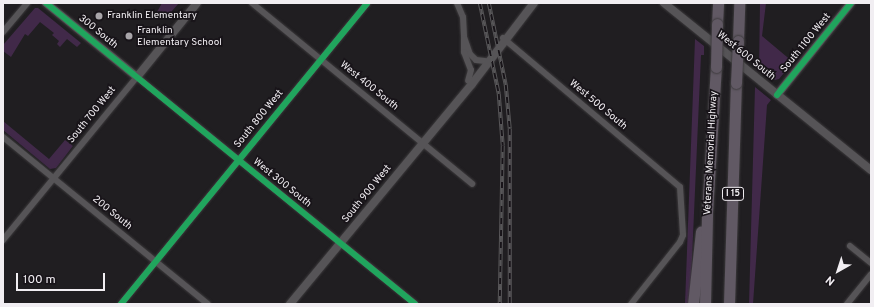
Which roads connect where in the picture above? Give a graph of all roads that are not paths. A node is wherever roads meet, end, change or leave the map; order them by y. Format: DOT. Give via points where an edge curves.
graph roads {
  1 [pos="27,3"];
  2 [pos="46,3"];
  3 [pos="197,3"];
  4 [pos="252,3"];
  5 [pos="367,3"];
  6 [pos="457,3"];
  7 [pos="534,3"];
  8 [pos="664,3"];
  9 [pos="718,3"];
  10 [pos="739,3"];
  11 [pos="850,3"];
  12 [pos="3,32"];
  13 [pos="464,37"];
  14 [pos="504,40"];
  15 [pos="320,59"];
  16 [pos="485,61"];
  17 [pos="137,77"];
  18 [pos="468,81"];
  19 [pos="777,95"];
  20 [pos="459,96"];
  21 [pos="3,137"];
  22 [pos="422,142"];
  23 [pos="239,160"];
  24 [pos="871,170"];
  25 [pos="54,178"];
  26 [pos="472,184"];
  27 [pos="707,213"];
  28 [pos="3,240"];
  29 [pos="340,243"];
  30 [pos="850,246"];
  31 [pos="156,262"];
  32 [pos="871,263"];
  33 [pos="871,274"];
  34 [pos="121,304"];
  35 [pos="208,304"];
  36 [pos="290,304"];
  37 [pos="415,304"];
  38 [pos="631,304"];
  39 [pos="693,304"];
  40 [pos="705,304"];
  41 [pos="729,304"];
  42 [pos="847,304"];
  1 -- 12 [label="street"];
  2 -- 17 [label="street, 300 South"];
  3 -- 17 [label="street, South 700 West"];
  4 -- 15 [label="street, West 400 South"];
  5 -- 15 [label="street, South 800 West"];
  6 -- 13 [label="street" via="463,17"];
  7 -- 14 [label="street, South 900 West"];
  8 -- 19 [label="street, West 600 South"];
  9 -- 27 [label="highway, Veterans Memorial Highway / I 15, bridge"];
  10 -- 41 [label="highway, I 15, bridge"];
  11 -- 19 [label="street, South 1100 West"];
  13 -- 16 [label="street" via="472,56 479,61"];
  13 -- 18 [label="street" via="464,52 470,70"];
  14 -- 16 [label="street, South 900 West"];
  14 -- 20 [label="street, South 900 West"];
  14 -- 38 [label="street, West 500 South" via="680,187 683,234 680,242"];
  15 -- 22 [label="street, West 400 South"];
  15 -- 23 [label="street, South 800 West"];
  16 -- 18 [label="street, South 900 West"];
  17 -- 23 [label="street, West 300 South"];
  17 -- 25 [label="street, South 700 West"];
  18 -- 20 [label="street, South 900 West"];
  19 -- 24 [label="street, West 600 South"];
  20 -- 22 [label="street, South 900 West"];
  21 -- 25 [label="street, 200 South"];
  22 -- 26 [label="street, West 400 South"];
  22 -- 29 [label="street, South 900 West"];
  23 -- 29 [label="street, West 300 South"];
  23 -- 31 [label="street, South 800 West"];
  25 -- 28 [label="street, South 700 West"];
  25 -- 31 [label="street, 200 South"];
  27 -- 39 [label="highway" via="699,237"];
  27 -- 40 [label="highway, Veterans Memorial Highway / I 15"];
  29 -- 36 [label="street, South 900 West"];
  29 -- 37 [label="street, West 300 South"];
  30 -- 32 [label="street"];
  31 -- 34 [label="street, South 800 West"];
  31 -- 35 [label="street, 200 South"];
  33 -- 42 [label="street"];
}
